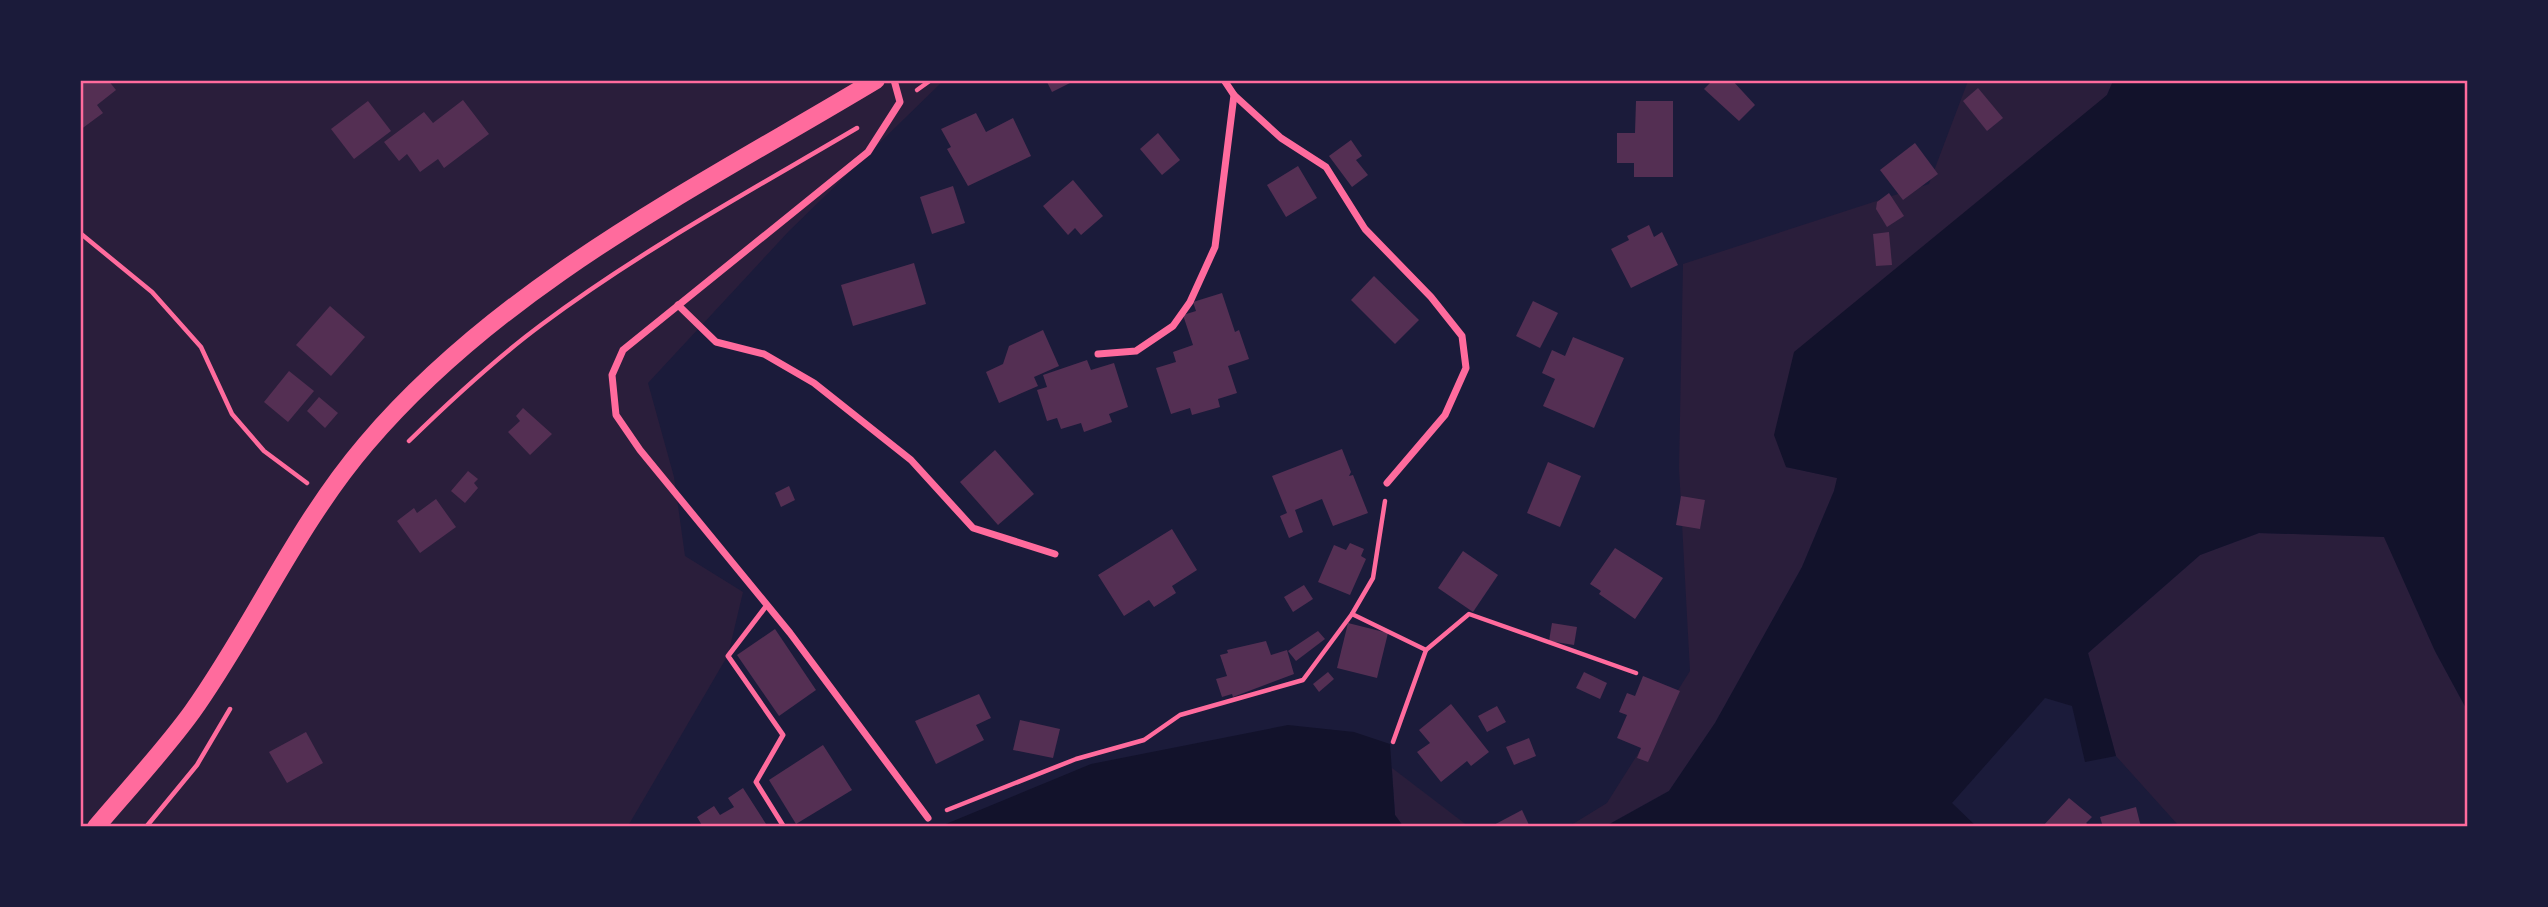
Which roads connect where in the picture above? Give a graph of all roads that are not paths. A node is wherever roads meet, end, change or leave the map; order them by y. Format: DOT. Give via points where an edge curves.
graph roads {
  1 [pos="876,80"];
  2 [pos="894,80"];
  3 [pos="1224,80"];
  4 [pos="1234,95"];
  5 [pos="678,305"];
  6 [pos="1098,354"];
  7 [pos="1387,483"];
  8 [pos="1055,554"];
  9 [pos="767,605"];
  10 [pos="928,818"];
  11 [pos="96,827"];
  12 [pos="784,827"];
  1 -- 11 [label="main road" via="591,251 500,316 402,407 324,496 192,712"];
  2 -- 5 [label="street" via="900,102 868,152"];
  3 -- 4 [label="street"];
  4 -- 6 [label="street" via="1215,247 1190,302 1173,326 1136,351"];
  4 -- 7 [label="street" via="1281,138 1326,167 1365,229 1432,296 1462,335 1466,368 1445,415"];
  5 -- 8 [label="street" via="716,342 764,354 814,383 911,460 973,528"];
  5 -- 9 [label="street" via="623,350 612,374 615,415"];
  9 -- 10 [label="street"];
  9 -- 12 [label="lane" via="728,656 783,735 756,782"];
}
